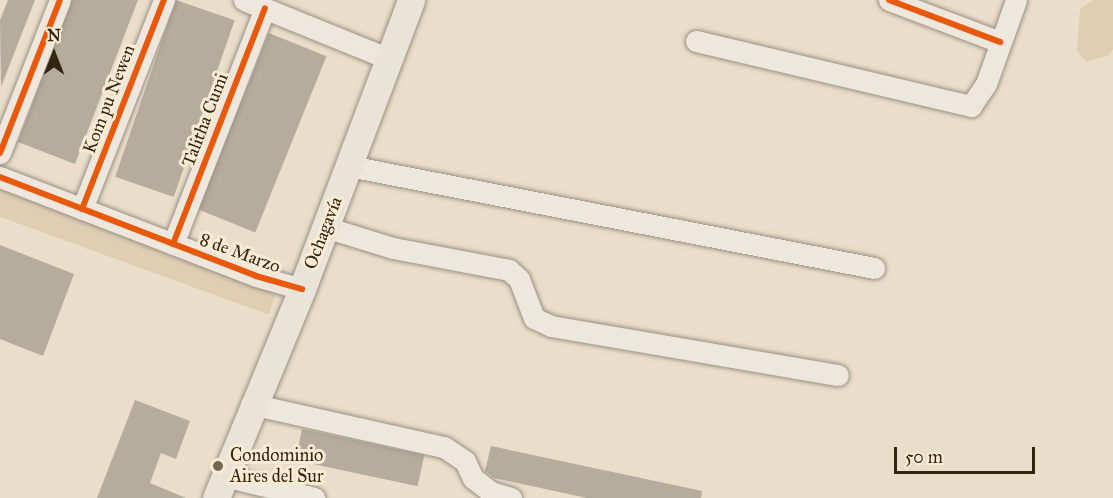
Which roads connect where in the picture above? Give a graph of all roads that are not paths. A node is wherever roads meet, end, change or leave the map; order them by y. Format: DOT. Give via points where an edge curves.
graph roads {
  1 [pos="60,0"];
  2 [pos="164,0"];
  3 [pos="244,0"];
  4 [pos="392,0"];
  5 [pos="411,0"];
  6 [pos="889,0"];
  7 [pos="1016,0"];
  8 [pos="265,8"];
  9 [pos="696,41"];
  10 [pos="1000,42"];
  11 [pos="381,56"];
  12 [pos="0,153"];
  13 [pos="349,166"];
  14 [pos="0,177"];
  15 [pos="82,209"];
  16 [pos="326,227"];
  17 [pos="173,244"];
  18 [pos="874,268"];
  19 [pos="293,287"];
  20 [pos="838,375"];
  21 [pos="251,404"];
  22 [pos="220,487"];
  23 [pos="314,498"];
  24 [pos="511,498"];
  1 -- 12 [label="street"];
  2 -- 15 [label="street, Kom pu Newen"];
  3 -- 8 [label="street"];
  4 -- 11 [label="main road"];
  5 -- 11 [label="main road, Ochagavía"];
  6 -- 10 [label="street"];
  7 -- 10 [label="street"];
  8 -- 11 [label="street"];
  8 -- 17 [label="street, Talitha Cumi"];
  9 -- 10 [label="street" via="971,106 986,84"];
  11 -- 13 [label="main road, Ochagavía"];
  11 -- 19 [label="main road"];
  13 -- 16 [label="main road, Ochagavía"];
  13 -- 18 [label="street"];
  14 -- 15 [label="street, 8 de Marzo"];
  15 -- 17 [label="street, 8 de Marzo"];
  16 -- 19 [label="main road, Ochagavía"];
  16 -- 20 [label="street" via="393,248 508,270 519,279 534,318 551,326"];
  17 -- 19 [label="street, 8 de Marzo"];
  19 -- 21 [label="main road"];
  21 -- 22 [label="main road"];
  21 -- 24 [label="street" via="444,447 465,461 473,478 491,492"];
  22 -- 23 [label="street"];
}
